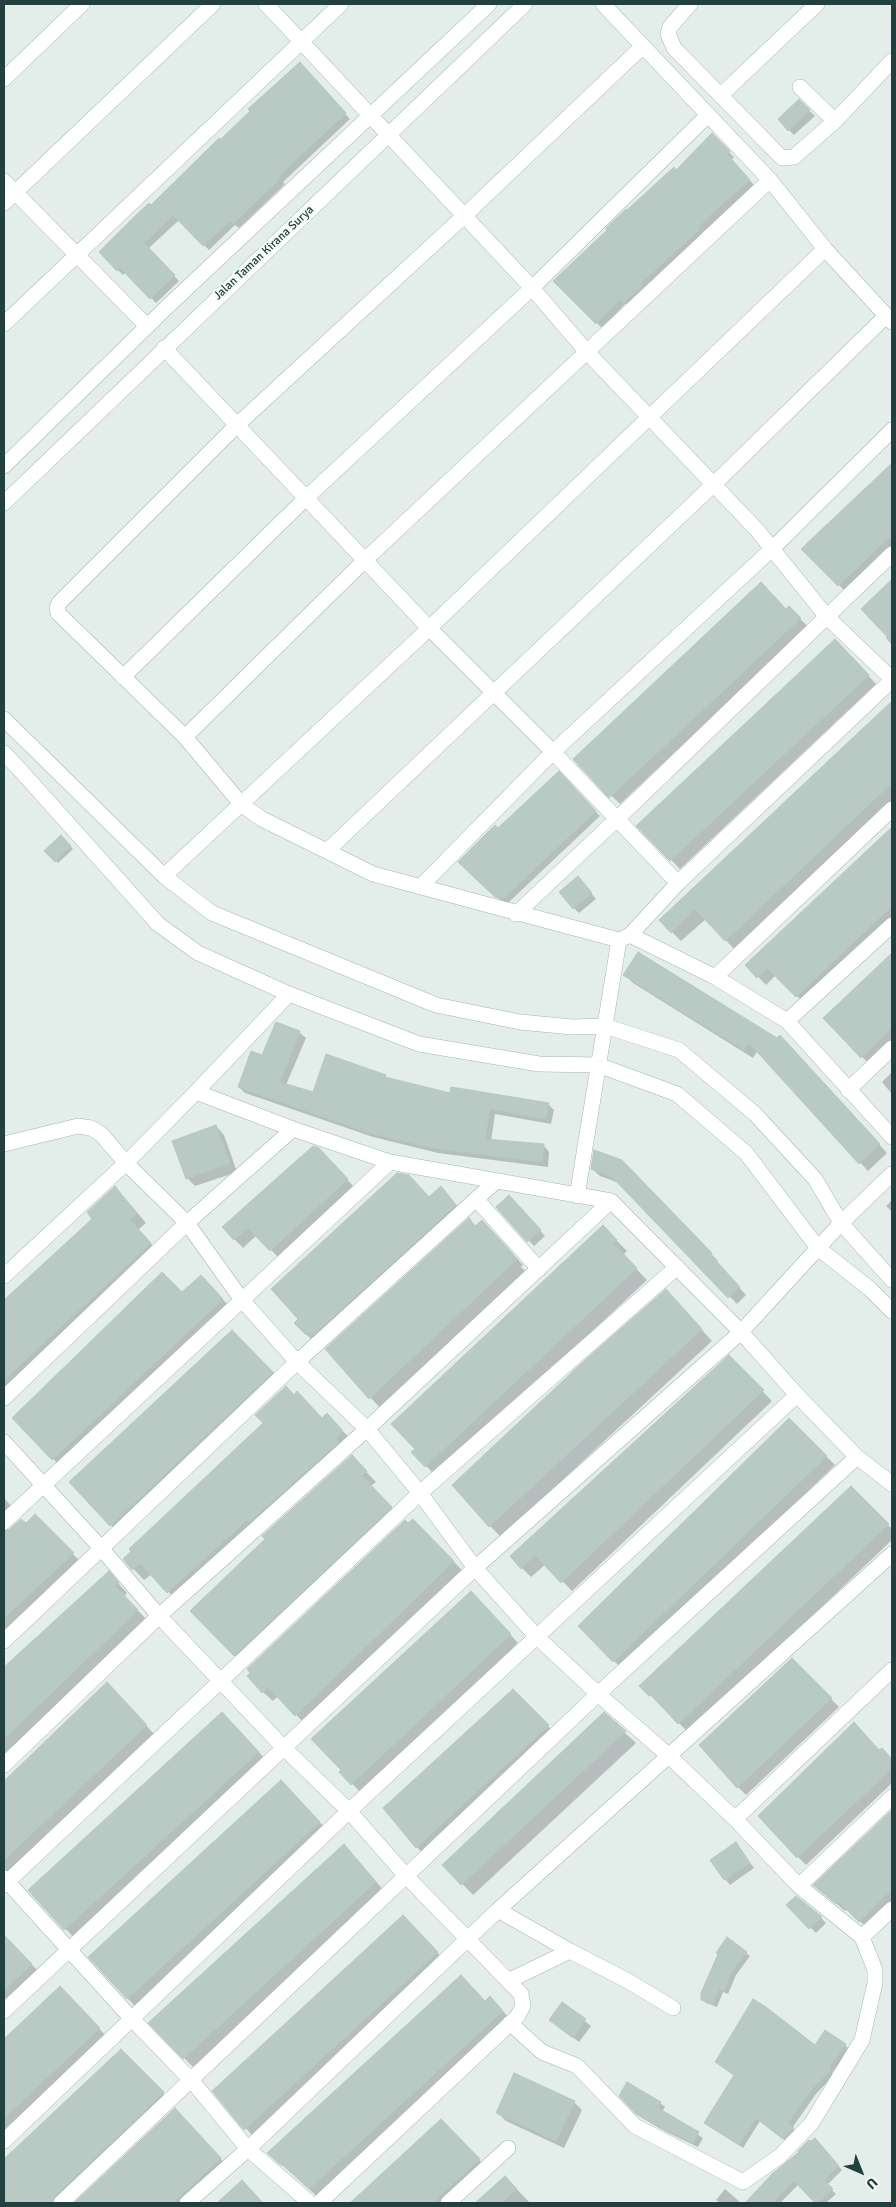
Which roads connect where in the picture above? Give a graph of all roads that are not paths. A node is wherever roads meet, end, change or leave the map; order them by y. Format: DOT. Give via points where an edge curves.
graph roads {
  1 [pos="82,4"];
  2 [pos="213,4"];
  3 [pos="266,4"];
  4 [pos="341,4"];
  5 [pos="489,4"];
  6 [pos="525,4"];
  7 [pos="603,4"];
  8 [pos="690,4"];
  9 [pos="816,4"];
  10 [pos="301,41"];
  11 [pos="643,46"];
  12 [pos="892,61"];
  13 [pos="4,79"];
  14 [pos="800,87"];
  15 [pos="721,95"];
  16 [pos="708,115"];
  17 [pos="370,116"];
  18 [pos="835,121"];
  19 [pos="388,136"];
  20 [pos="770,180"];
  21 [pos="4,181"];
  22 [pos="15,193"];
  23 [pos="4,204"];
  24 [pos="464,216"];
  25 [pos="825,249"];
  26 [pos="78,255"];
  27 [pos="532,288"];
  28 [pos="889,319"];
  29 [pos="4,324"];
  30 [pos="147,326"];
  31 [pos="164,348"];
  32 [pos="587,352"];
  33 [pos="650,418"];
  34 [pos="237,425"];
  35 [pos="892,430"];
  36 [pos="4,466"];
  37 [pos="714,484"];
  38 [pos="306,498"];
  39 [pos="4,503"];
  40 [pos="773,548"];
  41 [pos="892,554"];
  42 [pos="365,560"];
  43 [pos="827,617"];
  44 [pos="429,628"];
  45 [pos="123,677"];
  46 [pos="892,679"];
  47 [pos="494,694"];
  48 [pos="4,719"];
  49 [pos="185,737"];
  50 [pos="553,752"];
  51 [pos="4,753"];
  52 [pos="242,805"];
  53 [pos="892,809"];
  54 [pos="617,819"];
  55 [pos="327,851"];
  56 [pos="164,876"];
  57 [pos="678,883"];
  58 [pos="421,886"];
  59 [pos="516,914"];
  60 [pos="892,925"];
  61 [pos="624,938"];
  62 [pos="715,977"];
  63 [pos="289,994"];
  64 [pos="788,1022"];
  65 [pos="605,1026"];
  66 [pos="892,1048"];
  67 [pos="598,1065"];
  68 [pos="848,1090"];
  69 [pos="196,1092"];
  70 [pos="293,1130"];
  71 [pos="892,1138"];
  72 [pos="24,1140"];
  73 [pos="4,1144"];
  74 [pos="4,1157"];
  75 [pos="390,1162"];
  76 [pos="126,1163"];
  77 [pos="892,1174"];
  78 [pos="495,1182"];
  79 [pos="577,1196"];
  80 [pos="476,1200"];
  81 [pos="611,1201"];
  82 [pos="187,1223"];
  83 [pos="841,1223"];
  84 [pos="818,1248"];
  85 [pos="676,1267"];
  86 [pos="539,1269"];
  87 [pos="4,1276"];
  88 [pos="892,1280"];
  89 [pos="242,1300"];
  90 [pos="892,1311"];
  91 [pos="741,1332"];
  92 [pos="297,1362"];
  93 [pos="797,1395"];
  94 [pos="4,1398"];
  95 [pos="366,1429"];
  96 [pos="4,1442"];
  97 [pos="857,1457"];
  98 [pos="892,1484"];
  99 [pos="43,1485"];
  100 [pos="420,1493"];
  101 [pos="4,1522"];
  102 [pos="101,1548"];
  103 [pos="892,1554"];
  104 [pos="475,1568"];
  105 [pos="159,1616"];
  106 [pos="537,1636"];
  107 [pos="4,1640"];
  108 [pos="892,1670"];
  109 [pos="221,1680"];
  110 [pos="598,1694"];
  111 [pos="283,1747"];
  112 [pos="668,1755"];
  113 [pos="4,1765"];
  114 [pos="892,1797"];
  115 [pos="349,1811"];
  116 [pos="735,1819"];
  117 [pos="407,1877"];
  118 [pos="5,1881"];
  119 [pos="799,1886"];
  120 [pos="892,1909"];
  121 [pos="498,1910"];
  122 [pos="862,1937"];
  123 [pos="468,1938"];
  124 [pos="68,1949"];
  125 [pos="570,1951"];
  126 [pos="508,1981"];
  127 [pos="673,2008"];
  128 [pos="4,2011"];
  129 [pos="132,2019"];
  130 [pos="510,2023"];
  131 [pos="192,2080"];
  132 [pos="4,2142"];
  133 [pos="508,2148"];
  134 [pos="248,2150"];
  135 [pos="61,2203"];
  136 [pos="187,2203"];
  137 [pos="310,2203"];
  138 [pos="319,2203"];
  139 [pos="448,2203"];
  1 -- 13 [label="street"];
  2 -- 22 [label="street"];
  3 -- 10 [label="street"];
  4 -- 10 [label="street"];
  5 -- 17 [label="street"];
  6 -- 19 [label="street, Jalan Taman Kirana Surya"];
  7 -- 11 [label="street"];
  8 -- 15 [label="street" via="670,27 668,34 674,48"];
  9 -- 15 [label="street"];
  10 -- 17 [label="street"];
  10 -- 26 [label="street"];
  11 -- 16 [label="street"];
  11 -- 24 [label="street"];
  12 -- 18 [label="street"];
  14 -- 18 [label="street"];
  15 -- 18 [label="street" via="782,158 794,158"];
  16 -- 20 [label="street"];
  16 -- 27 [label="street"];
  17 -- 19 [label="street"];
  17 -- 30 [label="street"];
  19 -- 24 [label="street"];
  19 -- 31 [label="street, Jalan Taman Kirana Surya"];
  20 -- 25 [label="street"];
  20 -- 32 [label="street"];
  21 -- 22 [label="street"];
  22 -- 23 [label="street"];
  22 -- 26 [label="street"];
  24 -- 27 [label="street"];
  24 -- 34 [label="street"];
  25 -- 28 [label="street"];
  25 -- 33 [label="street"];
  26 -- 29 [label="street"];
  26 -- 30 [label="street"];
  27 -- 32 [label="street"];
  27 -- 38 [label="street"];
  28 -- 37 [label="street"];
  30 -- 36 [label="street"];
  31 -- 34 [label="street"];
  31 -- 39 [label="street, Jalan Taman Kirana Surya"];
  32 -- 33 [label="street"];
  32 -- 42 [label="street"];
  33 -- 37 [label="street"];
  33 -- 44 [label="street"];
  34 -- 38 [label="street"];
  34 -- 45 [label="street" via="59,603 58,613"];
  35 -- 40 [label="street"];
  37 -- 40 [label="street"];
  37 -- 47 [label="street"];
  38 -- 42 [label="street"];
  38 -- 45 [label="street"];
  40 -- 43 [label="street"];
  40 -- 50 [label="street"];
  41 -- 43 [label="street"];
  42 -- 44 [label="street"];
  42 -- 49 [label="street"];
  43 -- 46 [label="street"];
  43 -- 54 [label="street"];
  44 -- 47 [label="street"];
  44 -- 52 [label="street"];
  45 -- 49 [label="street"];
  46 -- 57 [label="street"];
  47 -- 50 [label="street"];
  47 -- 55 [label="street"];
  48 -- 56 [label="street"];
  49 -- 52 [label="street"];
  50 -- 54 [label="street"];
  50 -- 58 [label="street"];
  51 -- 63 [label="street" via="158,924 198,953"];
  52 -- 55 [label="street" via="262,819"];
  52 -- 56 [label="street"];
  53 -- 62 [label="street"];
  54 -- 57 [label="street"];
  54 -- 59 [label="street"];
  55 -- 58 [label="street" via="374,874"];
  56 -- 65 [label="street" via="212,913 436,1005 520,1022 572,1027"];
  57 -- 61 [label="street"];
  58 -- 59 [label="street"];
  59 -- 61 [label="street"];
  60 -- 64 [label="street"];
  61 -- 62 [label="street"];
  61 -- 65 [label="street"];
  62 -- 64 [label="street"];
  63 -- 67 [label="street" via="419,1044 539,1064"];
  63 -- 69 [label="street"];
  64 -- 68 [label="street"];
  65 -- 67 [label="street"];
  65 -- 83 [label="street" via="679,1050 762,1122 815,1179"];
  66 -- 68 [label="street"];
  67 -- 79 [label="street"];
  67 -- 84 [label="street" via="677,1094 746,1153"];
  68 -- 71 [label="street"];
  69 -- 70 [label="street"];
  69 -- 76 [label="street"];
  70 -- 75 [label="street"];
  70 -- 82 [label="street"];
  72 -- 73 [label="street"];
  72 -- 74 [label="street"];
  72 -- 76 [label="street" via="78,1126 91,1128 101,1134"];
  75 -- 78 [label="street"];
  75 -- 89 [label="street"];
  76 -- 82 [label="street"];
  76 -- 87 [label="street"];
  77 -- 83 [label="street"];
  78 -- 79 [label="street"];
  78 -- 80 [label="street"];
  79 -- 81 [label="street"];
  80 -- 86 [label="street"];
  80 -- 92 [label="street"];
  81 -- 85 [label="street"];
  81 -- 86 [label="street"];
  82 -- 89 [label="street"];
  82 -- 94 [label="street"];
  83 -- 84 [label="street"];
  83 -- 88 [label="street"];
  84 -- 90 [label="street"];
  84 -- 91 [label="street"];
  85 -- 91 [label="street"];
  85 -- 100 [label="street"];
  86 -- 95 [label="street"];
  89 -- 92 [label="street"];
  89 -- 99 [label="street"];
  91 -- 93 [label="street"];
  91 -- 104 [label="street"];
  92 -- 95 [label="street"];
  92 -- 102 [label="street"];
  93 -- 97 [label="street"];
  93 -- 106 [label="street"];
  95 -- 100 [label="street"];
  95 -- 105 [label="street"];
  96 -- 99 [label="street"];
  97 -- 98 [label="street"];
  97 -- 110 [label="street"];
  99 -- 101 [label="street"];
  99 -- 102 [label="street"];
  100 -- 104 [label="street"];
  100 -- 109 [label="street"];
  102 -- 105 [label="street"];
  102 -- 107 [label="street"];
  103 -- 112 [label="street"];
  104 -- 106 [label="street"];
  104 -- 111 [label="street"];
  105 -- 109 [label="street"];
  105 -- 113 [label="street"];
  106 -- 110 [label="street"];
  106 -- 115 [label="street"];
  108 -- 116 [label="street"];
  109 -- 111 [label="street"];
  109 -- 118 [label="street"];
  110 -- 112 [label="street"];
  110 -- 117 [label="street"];
  111 -- 115 [label="street"];
  111 -- 124 [label="street"];
  112 -- 116 [label="street"];
  112 -- 121 [label="street"];
  114 -- 119 [label="street"];
  115 -- 117 [label="street"];
  115 -- 129 [label="street"];
  116 -- 119 [label="street"];
  117 -- 123 [label="street"];
  117 -- 131 [label="street"];
  118 -- 124 [label="street"];
  119 -- 122 [label="street"];
  120 -- 122 [label="street"];
  121 -- 123 [label="street"];
  121 -- 125 [label="street"];
  122 -- 130 [label="street" via="875,1970 862,2040 811,2124 780,2156 742,2182 635,2126 577,2066 542,2052"];
  123 -- 126 [label="street"];
  123 -- 134 [label="street"];
  124 -- 128 [label="street"];
  124 -- 129 [label="street"];
  125 -- 126 [label="street"];
  125 -- 127 [label="street" via="628,1980"];
  126 -- 130 [label="street" via="521,1994 523,2006 518,2017"];
  129 -- 131 [label="street"];
  129 -- 132 [label="street"];
  130 -- 138 [label="street"];
  131 -- 134 [label="street"];
  131 -- 135 [label="street"];
  133 -- 139 [label="street"];
  134 -- 136 [label="street"];
  134 -- 137 [label="street"];
}
